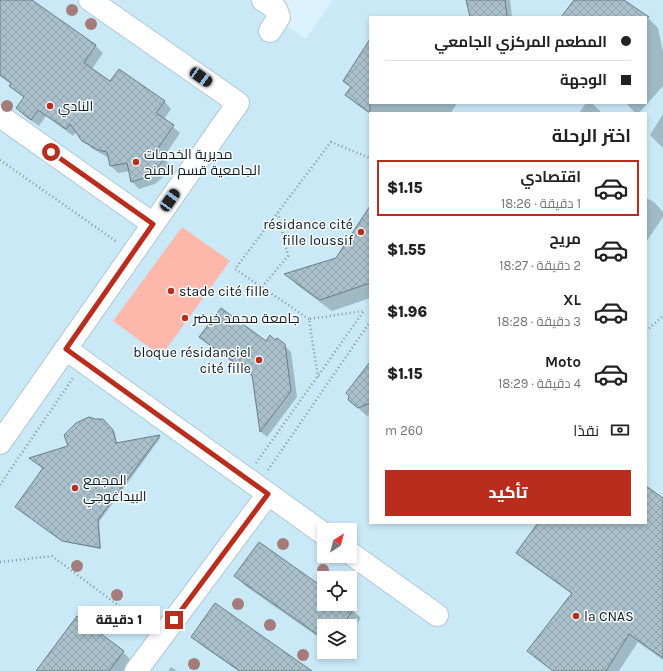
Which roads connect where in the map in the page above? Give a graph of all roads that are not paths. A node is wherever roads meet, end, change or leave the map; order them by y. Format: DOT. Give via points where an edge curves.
graph roads {
  1 [pos="90,0"];
  2 [pos="263,0"];
  3 [pos="270,31"];
  4 [pos="0,116"];
  5 [pos="153,224"];
  6 [pos="66,349"];
  7 [pos="0,443"];
  8 [pos="257,486"];
  9 [pos="317,529"];
  10 [pos="357,558"];
  11 [pos="436,615"];
  12 [pos="136,671"];
  1 -- 5 [label="street" via="238,103"];
  2 -- 3 [label="street" via="276,9 279,17"];
  4 -- 5 [label="street"];
  5 -- 6 [label="street"];
  6 -- 7 [label="street"];
  6 -- 8 [label="street"];
  8 -- 9 [label="street"];
  8 -- 12 [label="street"];
  10 -- 11 [label="street"];
}
